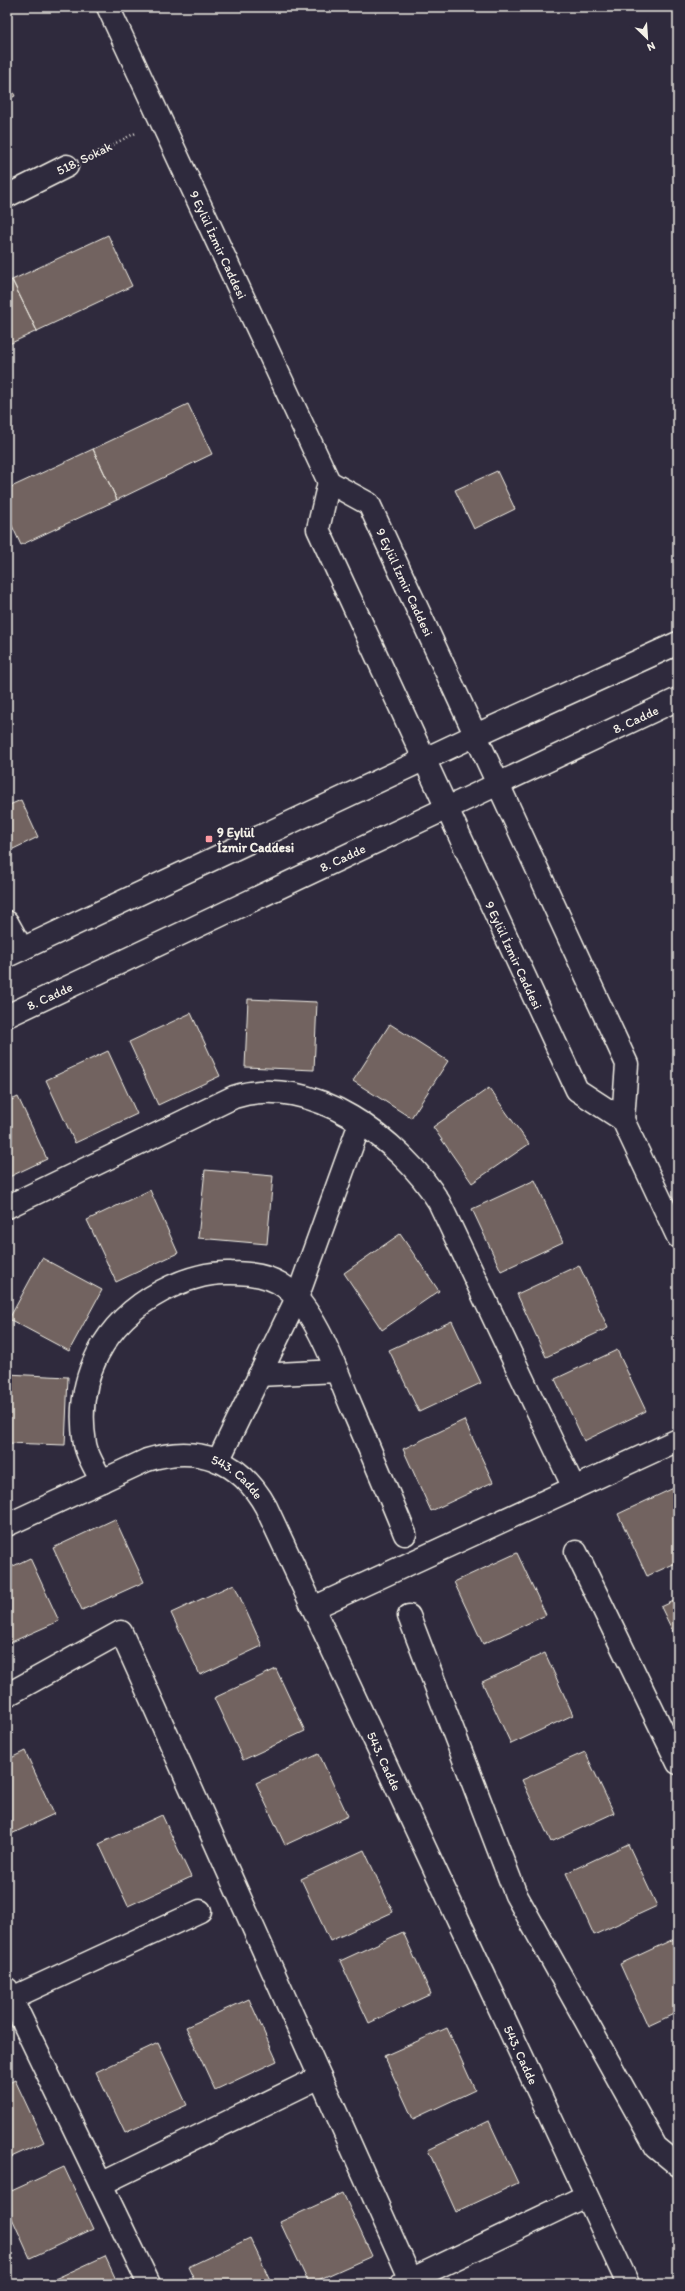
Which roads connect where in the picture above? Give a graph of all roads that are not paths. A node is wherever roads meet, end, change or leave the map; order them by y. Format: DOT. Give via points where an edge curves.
graph roads {
  1 [pos="108,7"];
  2 [pos="67,166"];
  3 [pos="7,196"];
  4 [pos="329,482"];
  5 [pos="678,643"];
  6 [pos="678,700"];
  7 [pos="476,735"];
  8 [pos="425,760"];
  9 [pos="498,784"];
  10 [pos="447,808"];
  11 [pos="7,922"];
  12 [pos="14,952"];
  13 [pos="7,1016"];
  14 [pos="623,1120"];
  15 [pos="360,1123"];
  16 [pos="7,1207"];
  17 [pos="678,1237"];
  18 [pos="297,1298"];
  19 [pos="336,1371"];
  20 [pos="259,1376"];
  21 [pos="678,1440"];
  22 [pos="218,1461"];
  23 [pos="102,1481"];
  24 [pos="574,1488"];
  25 [pos="7,1525"];
  26 [pos="405,1534"];
  27 [pos="576,1552"];
  28 [pos="313,1608"];
  29 [pos="409,1616"];
  30 [pos="7,1695"];
  31 [pos="678,1763"];
  32 [pos="200,1911"];
  33 [pos="9,1994"];
  34 [pos="320,2077"];
  35 [pos="678,2165"];
  36 [pos="101,2184"];
  37 [pos="586,2196"];
  38 [pos="406,2282"];
  39 [pos="149,2284"];
  40 [pos="628,2284"];
  1 -- 4 [label="street, 9 Eylül İzmir Caddesi"];
  2 -- 3 [label="street, 518. Sokak"];
  4 -- 7 [label="street, 9 Eylül İzmir Caddesi" via="369,504"];
  4 -- 8 [label="street, 9 Eylül İzmir Caddesi" via="318,529"];
  5 -- 7 [label="street"];
  6 -- 9 [label="street, 8. Cadde"];
  7 -- 8 [label="street"];
  7 -- 9 [label="street, 9 Eylül İzmir Caddesi"];
  8 -- 10 [label="street, 9 Eylül İzmir Caddesi"];
  8 -- 12 [label="street"];
  9 -- 10 [label="street, 8. Cadde"];
  9 -- 14 [label="street, 9 Eylül İzmir Caddesi" via="627,1064"];
  10 -- 13 [label="street, 8. Cadde"];
  10 -- 14 [label="street, 9 Eylül İzmir Caddesi" via="577,1090"];
  11 -- 12 [label="street"];
  14 -- 17 [label="street, 9 Eylül İzmir Caddesi"];
  15 -- 16 [label="street" via="325,1103 305,1097 282,1093 247,1093"];
  15 -- 18 [label="street"];
  15 -- 24 [label="street" via="398,1151 417,1169 439,1202"];
  18 -- 19 [label="street" via="322,1339"];
  18 -- 20 [label="street"];
  18 -- 23 [label="street" via="284,1286 263,1277 240,1273 216,1273 170,1287 129,1312 111,1331 86,1384 83,1404 85,1446"];
  19 -- 20 [label="street"];
  19 -- 26 [label="street"];
  20 -- 22 [label="street"];
  21 -- 24 [label="street"];
  22 -- 23 [label="street, 543. Cadde" via="188,1453 162,1455"];
  22 -- 28 [label="street, 543. Cadde" via="241,1474 259,1494"];
  23 -- 25 [label="street, 543. Cadde"];
  24 -- 28 [label="street"];
  27 -- 31 [label="street"];
  28 -- 37 [label="street, 543. Cadde"];
  29 -- 35 [label="street" via="516,1895 656,2147"];
  30 -- 34 [label="street" via="121,1632"];
  32 -- 33 [label="street"];
  33 -- 36 [label="street"];
  34 -- 36 [label="street"];
  34 -- 38 [label="street"];
  36 -- 39 [label="street"];
  37 -- 38 [label="street"];
  37 -- 40 [label="street, 543. Cadde"];
}
